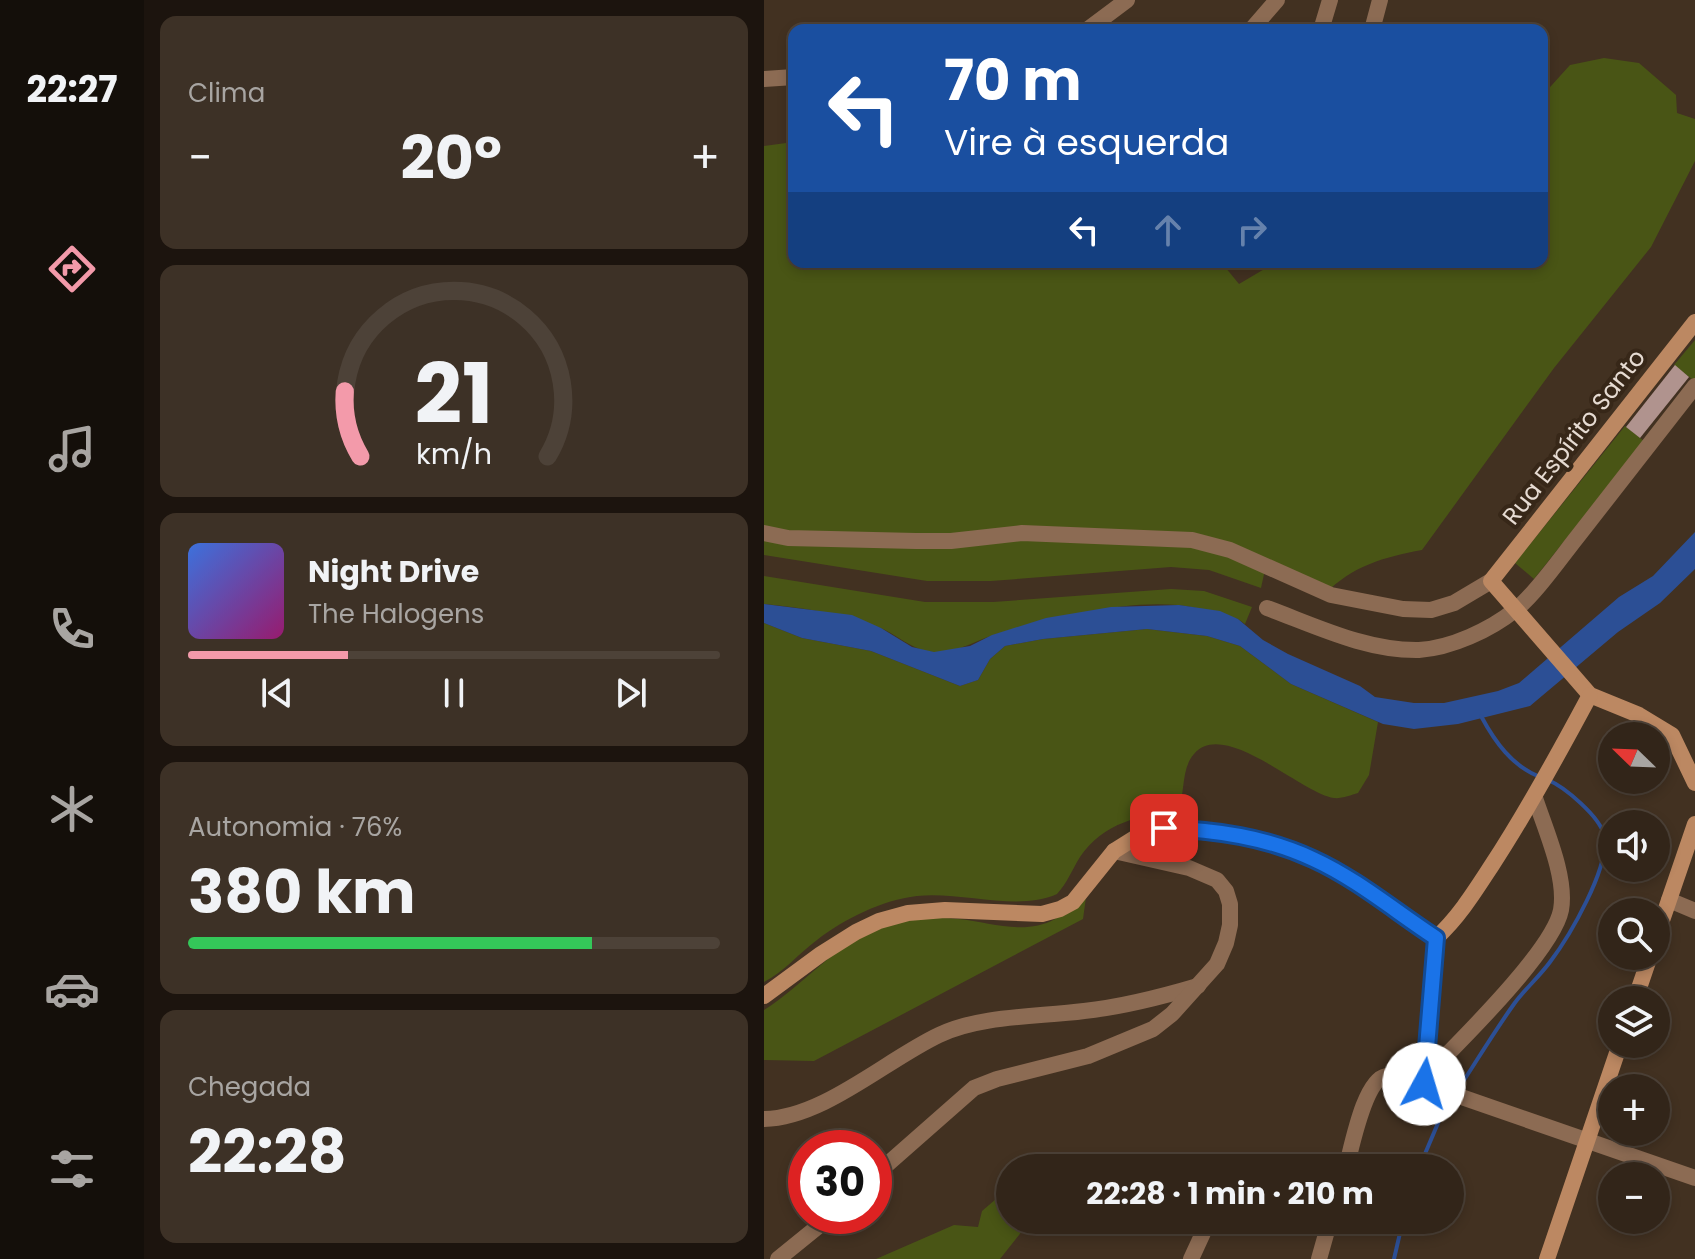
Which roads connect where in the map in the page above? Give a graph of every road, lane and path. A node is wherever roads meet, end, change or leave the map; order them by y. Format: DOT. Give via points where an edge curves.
graph roads {
  1 [pos="1127,0"];
  2 [pos="1277,0"];
  3 [pos="1330,0"];
  4 [pos="1380,0"];
  5 [pos="1095,24"];
  6 [pos="1256,24"];
  7 [pos="1323,24"];
  8 [pos="1374,24"];
  9 [pos="788,77"];
  10 [pos="764,79"];
  11 [pos="1695,322"];
  12 [pos="1695,386"];
  13 [pos="764,533"];
  14 [pos="1491,581"];
  15 [pos="1267,608"];
  16 [pos="1516,610"];
  17 [pos="1590,695"];
  18 [pos="1695,783"];
  19 [pos="1537,793"];
  20 [pos="1695,824"];
  21 [pos="1114,851"];
  22 [pos="1670,898"];
  23 [pos="1670,900"];
  24 [pos="1695,911"];
  25 [pos="1436,938"];
  26 [pos="1199,985"];
  27 [pos="764,996"];
  28 [pos="1615,1058"];
  29 [pos="1425,1080"];
  30 [pos="764,1119"];
  31 [pos="1587,1141"];
  32 [pos="1350,1154"];
  33 [pos="892,1160"];
  34 [pos="1695,1178"];
  35 [pos="809,1234"];
  36 [pos="1203,1234"];
  37 [pos="1326,1234"];
  38 [pos="778,1259"];
  39 [pos="1191,1259"];
  40 [pos="1319,1259"];
  41 [pos="1547,1259"];
  1 -- 5 [label="street"];
  2 -- 6 [label="street"];
  3 -- 7 [label="street"];
  4 -- 8 [label="street"];
  9 -- 10 [label="street"];
  11 -- 14 [label="main road, Rua Espírito Santo"];
  12 -- 16 [label="street"];
  13 -- 14 [label="street" via="916,541 1022,533 1192,540 1230,550 1331,595 1403,609 1431,610 1454,603"];
  14 -- 16 [label="main road"];
  15 -- 16 [label="street" via="1349,639 1420,650 1448,645"];
  16 -- 17 [label="main road"];
  17 -- 18 [label="main road" via="1672,735"];
  17 -- 19 [label="main road"];
  19 -- 25 [label="main road" via="1465,906"];
  19 -- 29 [label="street" via="1558,871 1561,909 1555,926 1525,969"];
  20 -- 22 [label="main road"];
  21 -- 25 [label="main road" via="1141,834 1164,828 1274,844 1342,874"];
  21 -- 26 [label="street" via="1202,872 1226,891 1226,943"];
  21 -- 27 [label="main road" via="1073,902 1060,909 1042,914 945,910 893,917 856,932"];
  23 -- 24 [label="street"];
  25 -- 29 [label="street"];
  26 -- 30 [label="street" via="1089,1011 952,1029 811,1109"];
  26 -- 33 [label="street" via="1153,1029 1088,1056 974,1088"];
  28 -- 31 [label="main road"];
  29 -- 31 [label="street" via="1441,1091"];
  29 -- 32 [label="street" via="1389,1075 1378,1079 1368,1091"];
  31 -- 34 [label="street"];
  31 -- 41 [label="main road"];
  35 -- 38 [label="street"];
  36 -- 39 [label="street"];
  37 -- 40 [label="street"];
}
